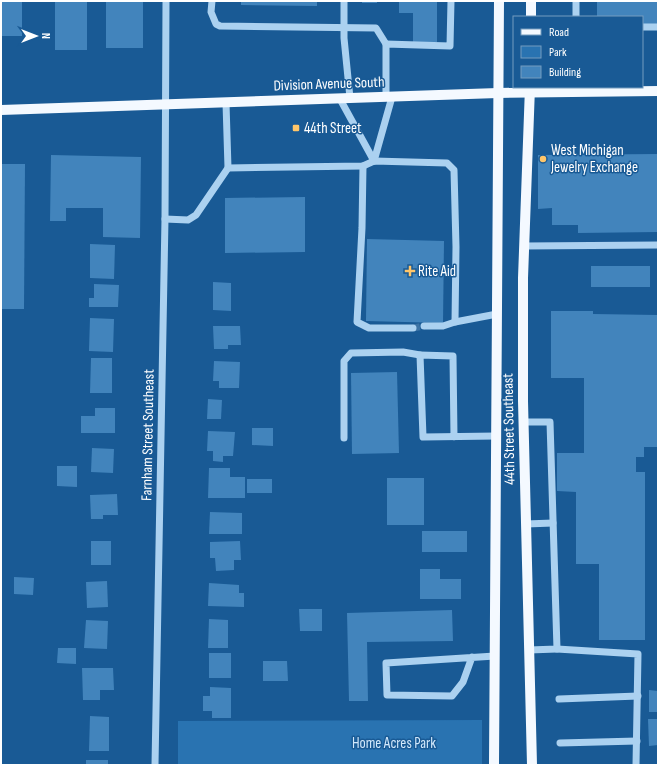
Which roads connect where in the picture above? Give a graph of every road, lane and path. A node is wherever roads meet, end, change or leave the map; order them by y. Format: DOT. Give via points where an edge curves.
graph roads {
  1 [pos="166,1"];
  2 [pos="212,1"];
  3 [pos="344,1"];
  4 [pos="451,1"];
  5 [pos="499,1"];
  6 [pos="531,1"];
  7 [pos="576,1"];
  8 [pos="531,16"];
  9 [pos="576,16"];
  10 [pos="643,27"];
  11 [pos="658,27"];
  12 [pos="344,28"];
  13 [pos="386,44"];
  14 [pos="529,90"];
  15 [pos="658,91"];
  16 [pos="498,93"];
  17 [pos="389,97"];
  18 [pos="345,99"];
  19 [pos="226,103"];
  20 [pos="165,105"];
  21 [pos="1,110"];
  22 [pos="374,160"];
  23 [pos="363,166"];
  24 [pos="228,168"];
  25 [pos="164,219"];
  26 [pos="658,245"];
  27 [pos="524,246"];
  28 [pos="497,314"];
  29 [pos="455,322"];
  30 [pos="424,326"];
  31 [pos="412,328"];
  32 [pos="420,355"];
  33 [pos="524,422"];
  34 [pos="496,436"];
  35 [pos="454,437"];
  36 [pos="344,438"];
  37 [pos="553,523"];
  38 [pos="526,524"];
  39 [pos="529,650"];
  40 [pos="557,650"];
  41 [pos="495,656"];
  42 [pos="472,657"];
  43 [pos="638,696"];
  44 [pos="559,699"];
  45 [pos="637,741"];
  46 [pos="560,743"];
  47 [pos="155,765"];
  48 [pos="494,765"];
  49 [pos="532,765"];
  50 [pos="636,765"];
  1 -- 20 [label="street, Farnham Street Southeast"];
  2 -- 12 [label="street" via="211,12 216,24 220,26"];
  3 -- 12 [label="street"];
  4 -- 13 [label="street" via="450,46"];
  5 -- 16 [label="main road, 44th Street Southeast"];
  6 -- 8 [label="main road"];
  7 -- 9 [label="street"];
  10 -- 11 [label="street"];
  12 -- 13 [label="street" via="376,28"];
  12 -- 18 [label="street"];
  13 -- 17 [label="street"];
  14 -- 15 [label="main road, Division Avenue South"];
  14 -- 16 [label="main road, Division Avenue South"];
  14 -- 27 [label="main road, 44th Street Southeast"];
  16 -- 17 [label="main road, Division Avenue South"];
  16 -- 28 [label="main road, 44th Street Southeast"];
  17 -- 18 [label="main road, Division Avenue South"];
  17 -- 22 [label="street"];
  18 -- 19 [label="main road, Division Avenue South"];
  18 -- 22 [label="street"];
  19 -- 20 [label="main road, Division Avenue South"];
  19 -- 24 [label="street"];
  20 -- 21 [label="main road, Division Avenue South"];
  20 -- 25 [label="street, Farnham Street Southeast"];
  22 -- 23 [label="street"];
  22 -- 29 [label="street" via="447,162 454,170"];
  23 -- 24 [label="street"];
  23 -- 31 [label="street" via="357,322 369,328"];
  24 -- 25 [label="street" via="196,215 188,220"];
  25 -- 47 [label="street, Farnham Street Southeast"];
  26 -- 27 [label="street"];
  27 -- 33 [label="main road, 44th Street Southeast"];
  28 -- 29 [label="street"];
  28 -- 34 [label="main road, 44th Street Southeast"];
  29 -- 30 [label="street" via="443,326"];
  32 -- 35 [label="street" via="423,437"];
  32 -- 35 [label="street" via="453,356"];
  32 -- 36 [label="street" via="403,352 351,353 344,361"];
  33 -- 37 [label="street" via="550,422"];
  33 -- 38 [label="main road, 44th Street Southeast"];
  34 -- 35 [label="street"];
  34 -- 41 [label="main road, 44th Street Southeast"];
  37 -- 38 [label="street"];
  37 -- 40 [label="street"];
  38 -- 39 [label="main road, 44th Street Southeast"];
  39 -- 40 [label="street"];
  39 -- 49 [label="main road, 44th Street Southeast"];
  40 -- 43 [label="street" via="638,654"];
  41 -- 42 [label="street"];
  41 -- 48 [label="main road, 44th Street Southeast"];
  42 -- 42 [label="street" via="386,663 387,695 452,696 463,682"];
  43 -- 44 [label="street"];
  43 -- 45 [label="street"];
  45 -- 46 [label="street"];
  45 -- 50 [label="street"];
}
